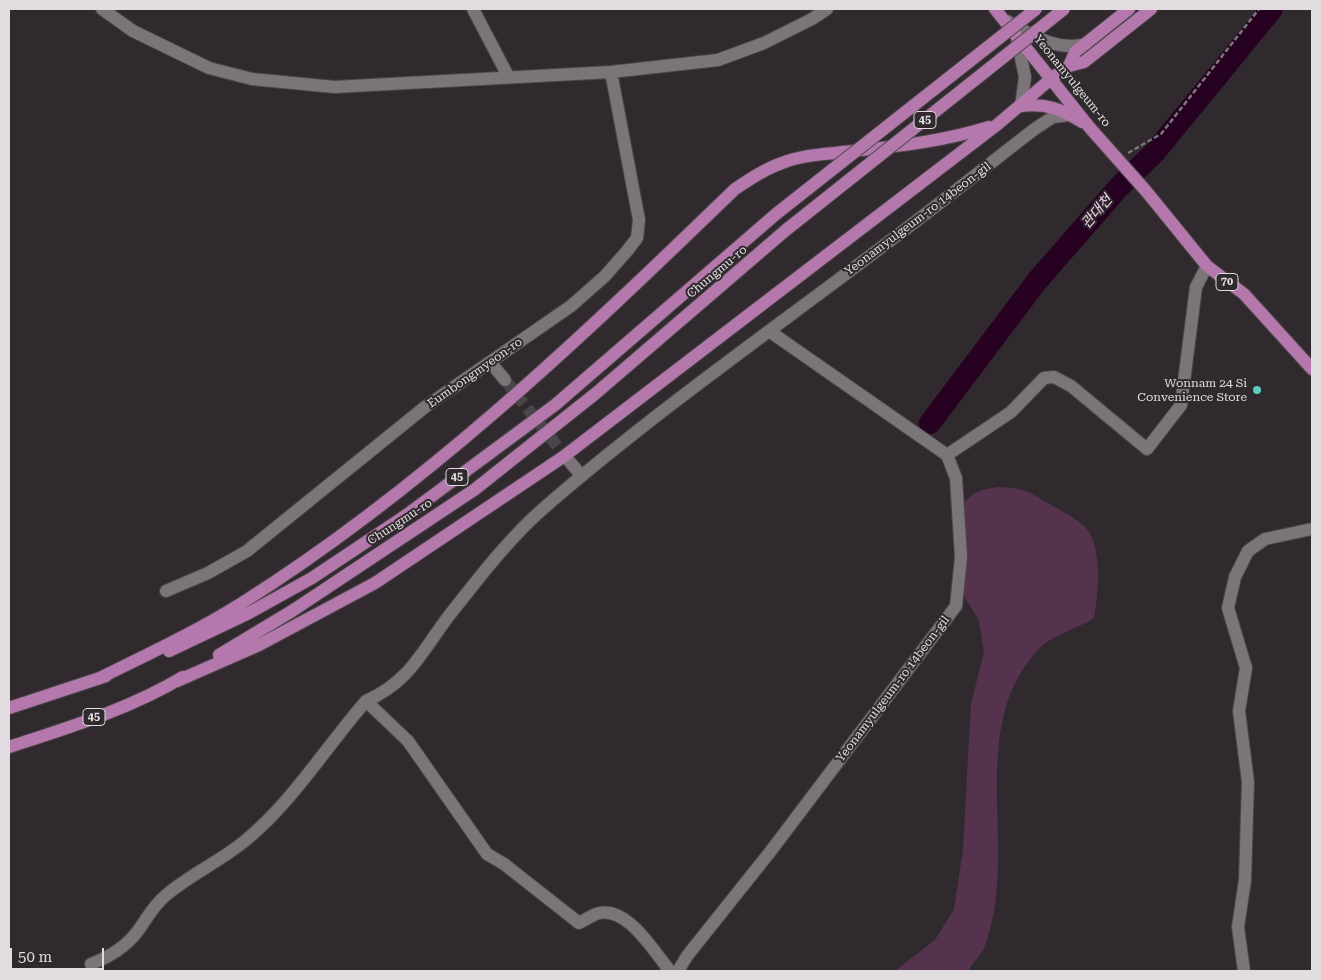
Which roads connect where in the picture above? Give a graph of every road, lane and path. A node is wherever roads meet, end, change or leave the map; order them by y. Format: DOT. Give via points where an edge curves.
graph roads {
  1 [pos="102,9"];
  2 [pos="472,9"];
  3 [pos="827,9"];
  4 [pos="995,9"];
  5 [pos="1036,9"];
  6 [pos="1064,9"];
  7 [pos="1129,9"];
  8 [pos="1151,9"];
  9 [pos="1259,9"];
  10 [pos="1004,19"];
  11 [pos="1016,34"];
  12 [pos="1086,44"];
  13 [pos="1070,66"];
  14 [pos="610,72"];
  15 [pos="508,76"];
  16 [pos="1052,78"];
  17 [pos="1021,106"];
  18 [pos="1070,115"];
  19 [pos="998,124"];
  20 [pos="1090,128"];
  21 [pos="1118,158"];
  22 [pos="1207,266"];
  23 [pos="769,331"];
  24 [pos="491,363"];
  25 [pos="1312,369"];
  26 [pos="504,380"];
  27 [pos="947,455"];
  28 [pos="569,461"];
  29 [pos="582,476"];
  30 [pos="1312,529"];
  31 [pos="166,591"];
  32 [pos="98,679"];
  33 [pos="177,680"];
  34 [pos="366,701"];
  35 [pos="9,708"];
  36 [pos="9,747"];
  37 [pos="91,964"];
  38 [pos="670,971"];
  39 [pos="678,971"];
  40 [pos="1244,971"];
  1 -- 15 [label="street" via="133,31 208,68 252,79 334,87"];
  2 -- 15 [label="street"];
  3 -- 14 [label="street" via="764,43 718,60"];
  4 -- 10 [label="main road, Yeonamyulgeum-ro / 70"];
  5 -- 32 [label="main road, Chungmu-ro / 45, bridge" via="776,214 555,405 405,516 312,578 249,613 148,660"];
  6 -- 33 [label="main road, Chungmu-ro / 45, bridge" via="786,230 595,394 474,490 292,611"];
  7 -- 12 [label="main road"];
  8 -- 13 [label="main road" via="1084,62"];
  9 -- 21 [label="path" via="1161,134"];
  10 -- 11 [label="main road, Yeonamyulgeum-ro / 70"];
  10 -- 12 [label="street" via="1048,43 1067,47"];
  11 -- 16 [label="main road, Yeonamyulgeum-ro / 70"];
  11 -- 17 [label="street" via="1025,77"];
  12 -- 13 [label="main road" via="1075,52"];
  13 -- 16 [label="main road"];
  14 -- 15 [label="street"];
  14 -- 24 [label="street, Eumbongmyeon-ro" via="639,220 637,238 605,276 578,300"];
  16 -- 17 [label="main road"];
  16 -- 20 [label="main road, Yeonamyulgeum-ro / 70"];
  17 -- 18 [label="main road" via="1040,104 1056,107"];
  17 -- 19 [label="main road"];
  18 -- 20 [label="main road"];
  18 -- 23 [label="street, Yeonamyulgeum-ro 14beon-gil" via="1053,117 1036,128"];
  19 -- 32 [label="main road" via="940,140 805,156 754,176 735,188 452,450 376,510 240,604"];
  19 -- 33 [label="main road" via="563,458 375,583 259,645"];
  20 -- 21 [label="main road, Yeonamyulgeum-ro / 70"];
  21 -- 22 [label="main road, Yeonamyulgeum-ro / 70"];
  22 -- 25 [label="main road, 70" via="1244,294"];
  22 -- 27 [label="street" via="1196,287 1181,406 1147,449 1071,386 1054,378 1044,378 1011,412"];
  23 -- 27 [label="street"];
  23 -- 29 [label="street, Yeonamyulgeum-ro 14beon-gil" via="650,419"];
  24 -- 26 [label="street"];
  24 -- 31 [label="street, Eumbongmyeon-ro" via="425,407 247,551"];
  27 -- 39 [label="street, Yeonamyulgeum-ro 14beon-gil" via="956,478 961,557 956,606"];
  28 -- 29 [label="street"];
  29 -- 34 [label="street, Yeonamyulgeum-ro 14beon-gil" via="543,508 514,538 449,616 404,677 385,693"];
  30 -- 40 [label="street" via="1265,539 1248,551 1235,576 1228,608 1246,668 1239,711 1248,782 1246,860 1238,927"];
  32 -- 35 [label="main road, Chungmu-ro / 45"];
  33 -- 36 [label="main road, Chungmu-ro / 45" via="65,729"];
  34 -- 37 [label="street, Yeonamyulgeum-ro 14beon-gil" via="284,803 248,839 216,864 171,890 152,908 136,933 113,955"];
  34 -- 38 [label="street" via="408,741 487,854 579,923 598,913 615,913 631,923"];
}
